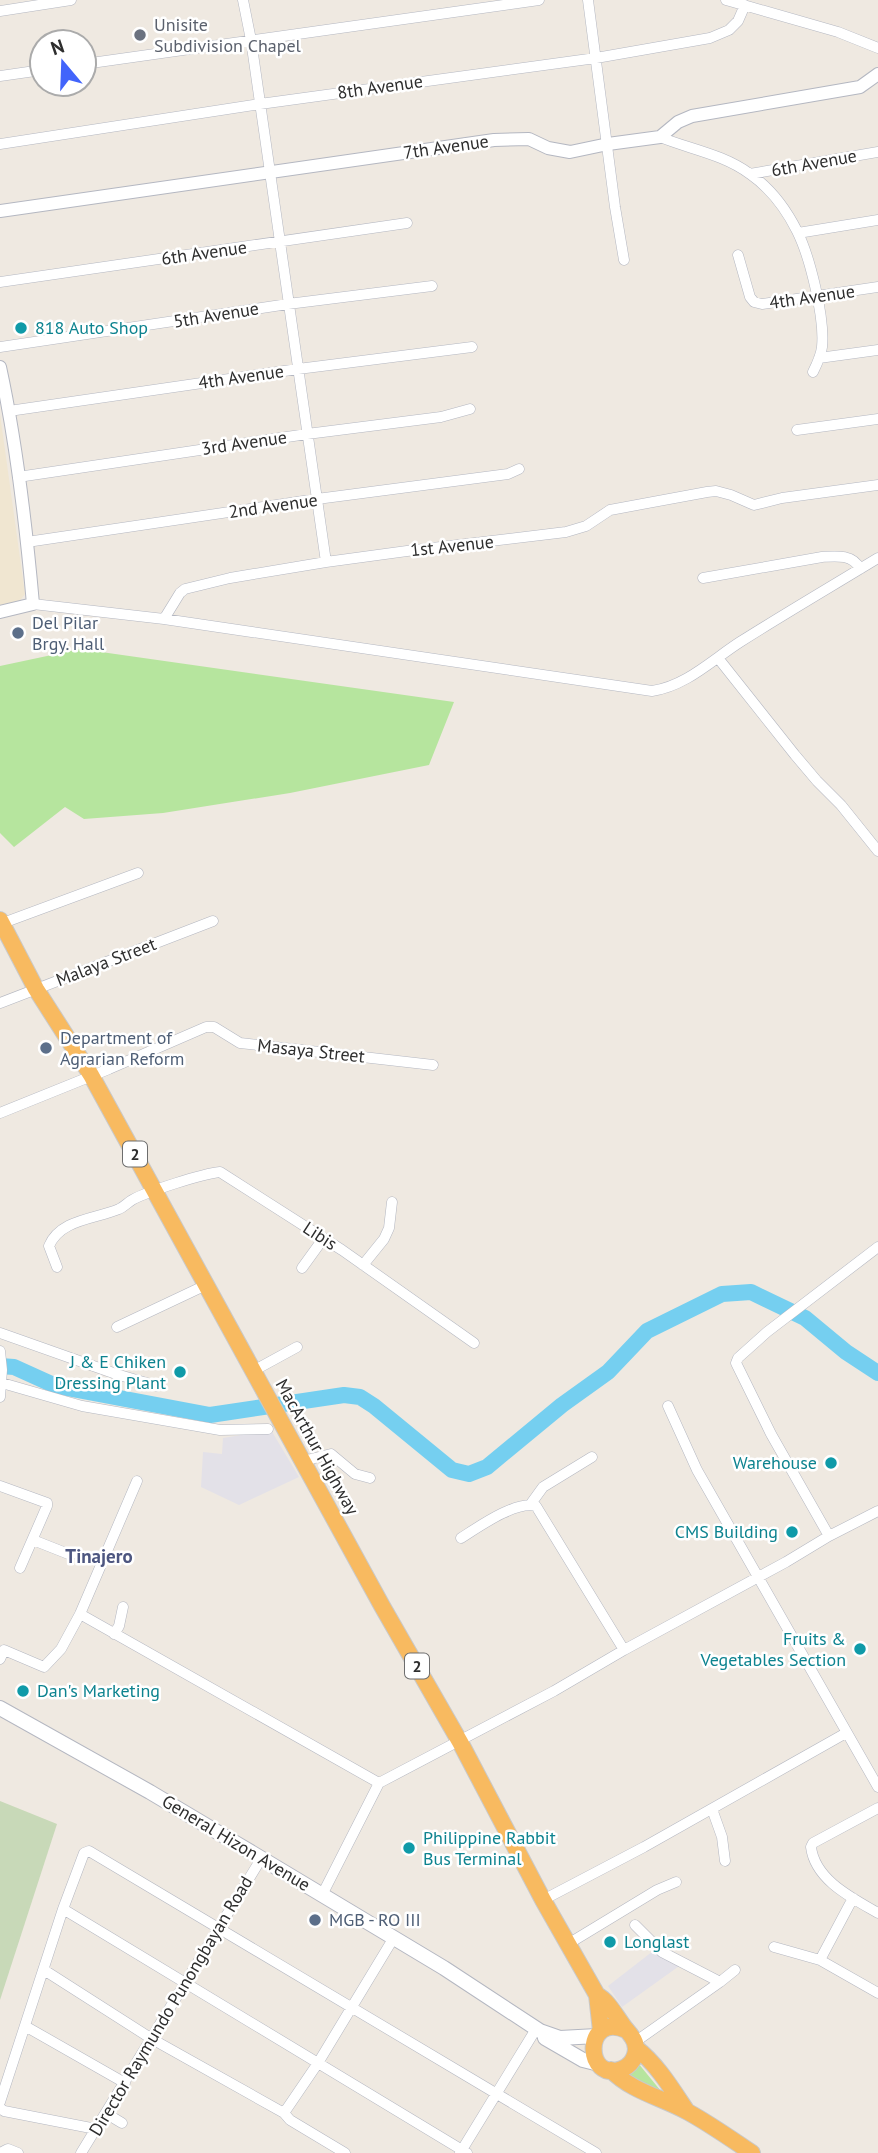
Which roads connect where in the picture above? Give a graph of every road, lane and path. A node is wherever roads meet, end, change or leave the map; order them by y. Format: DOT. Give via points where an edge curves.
graph roads {
  1 [pos="71,0"];
  2 [pos="243,0"];
  3 [pos="539,0"];
  4 [pos="588,0"];
  5 [pos="726,0"];
  6 [pos="746,5"];
  7 [pos="0,11"];
  8 [pos="251,40"];
  9 [pos="878,48"];
  10 [pos="596,58"];
  11 [pos="98,62"];
  12 [pos="28,72"];
  13 [pos="878,74"];
  14 [pos="0,76"];
  15 [pos="260,104"];
  16 [pos="660,137"];
  17 [pos="0,144"];
  18 [pos="608,144"];
  19 [pos="878,152"];
  20 [pos="270,172"];
  21 [pos="750,174"];
  22 [pos="0,212"];
  23 [pos="878,220"];
  24 [pos="407,223"];
  25 [pos="799,233"];
  26 [pos="279,242"];
  27 [pos="738,254"];
  28 [pos="624,260"];
  29 [pos="0,282"];
  30 [pos="432,286"];
  31 [pos="878,287"];
  32 [pos="817,297"];
  33 [pos="288,304"];
  34 [pos="0,347"];
  35 [pos="472,347"];
  36 [pos="878,350"];
  37 [pos="819,358"];
  38 [pos="0,367"];
  39 [pos="298,369"];
  40 [pos="813,372"];
  41 [pos="470,409"];
  42 [pos="9,411"];
  43 [pos="878,419"];
  44 [pos="797,430"];
  45 [pos="307,434"];
  46 [pos="519,469"];
  47 [pos="18,477"];
  48 [pos="878,485"];
  49 [pos="317,499"];
  50 [pos="27,542"];
  51 [pos="878,558"];
  52 [pos="326,562"];
  53 [pos="860,569"];
  54 [pos="703,578"];
  55 [pos="33,604"];
  56 [pos="0,612"];
  57 [pos="164,619"];
  58 [pos="718,658"];
  59 [pos="878,851"];
  60 [pos="138,873"];
  61 [pos="213,921"];
  62 [pos="1,922"];
  63 [pos="36,989"];
  64 [pos="0,1003"];
  65 [pos="433,1065"];
  66 [pos="91,1075"];
  67 [pos="0,1113"];
  68 [pos="154,1191"];
  69 [pos="392,1202"];
  70 [pos="323,1239"];
  71 [pos="878,1247"];
  72 [pos="363,1265"];
  73 [pos="57,1267"];
  74 [pos="302,1268"];
  75 [pos="206,1285"];
  76 [pos="117,1326"];
  77 [pos="0,1333"];
  78 [pos="474,1343"];
  79 [pos="297,1347"];
  80 [pos="0,1351"];
  81 [pos="253,1371"];
  82 [pos="2,1382"];
  83 [pos="158,1386"];
  84 [pos="0,1397"];
  85 [pos="668,1406"];
  86 [pos="276,1427"];
  87 [pos="592,1457"];
  88 [pos="303,1461"];
  89 [pos="370,1478"];
  90 [pos="137,1481"];
  91 [pos="0,1486"];
  92 [pos="530,1505"];
  93 [pos="878,1511"];
  94 [pos="829,1536"];
  95 [pos="461,1538"];
  96 [pos="33,1540"];
  97 [pos="71,1555"];
  98 [pos="20,1568"];
  99 [pos="758,1577"];
  100 [pos="123,1607"];
  101 [pos="80,1614"];
  102 [pos="114,1634"];
  103 [pos="624,1650"];
  104 [pos="0,1659"];
  105 [pos="0,1708"];
  106 [pos="846,1733"];
  107 [pos="460,1742"];
  108 [pos="379,1783"];
  109 [pos="878,1787"];
  110 [pos="878,1808"];
  111 [pos="712,1809"];
  112 [pos="261,1859"];
  113 [pos="725,1861"];
  114 [pos="677,1882"];
  115 [pos="323,1895"];
  116 [pos="853,1898"];
  117 [pos="543,1900"];
  118 [pos="63,1909"];
  119 [pos="878,1913"];
  120 [pos="635,1925"];
  121 [pos="219,1928"];
  122 [pos="393,1939"];
  123 [pos="568,1944"];
  124 [pos="774,1947"];
  125 [pos="820,1960"];
  126 [pos="44,1970"];
  127 [pos="735,1970"];
  128 [pos="720,1982"];
  129 [pos="186,1983"];
  130 [pos="878,1993"];
  131 [pos="597,1995"];
  132 [pos="350,2007"];
  133 [pos="25,2026"];
  134 [pos="538,2030"];
  135 [pos="599,2033"];
  136 [pos="152,2039"];
  137 [pos="632,2040"];
  138 [pos="318,2063"];
  139 [pos="605,2067"];
  140 [pos="125,2083"];
  141 [pos="497,2094"];
  142 [pos="0,2102"];
  143 [pos="0,2108"];
  144 [pos="688,2112"];
  145 [pos="284,2113"];
  146 [pos="107,2114"];
  147 [pos="122,2123"];
  148 [pos="96,2129"];
  149 [pos="463,2152"];
  150 [pos="0,2153"];
  151 [pos="18,2153"];
  152 [pos="81,2153"];
  153 [pos="345,2153"];
  154 [pos="596,2153"];
  155 [pos="752,2153"];
  1 -- 7 [label="street"];
  2 -- 8 [label="street"];
  3 -- 8 [label="street"];
  4 -- 10 [label="street"];
  5 -- 6 [label="street"];
  6 -- 9 [label="street"];
  6 -- 10 [label="street, 8th Avenue" via="738,21 720,36"];
  8 -- 11 [label="street"];
  8 -- 15 [label="street"];
  10 -- 15 [label="street, 8th Avenue"];
  10 -- 18 [label="street"];
  12 -- 14 [label="street"];
  13 -- 16 [label="street, 7th Avenue" via="850,90 684,118"];
  15 -- 17 [label="street, 8th Avenue"];
  15 -- 20 [label="street"];
  16 -- 18 [label="street, 7th Avenue"];
  16 -- 21 [label="street"];
  18 -- 20 [label="street, 7th Avenue" via="558,152 520,138"];
  18 -- 28 [label="street"];
  19 -- 21 [label="street, 6th Avenue"];
  20 -- 22 [label="street, 7th Avenue"];
  20 -- 26 [label="street"];
  21 -- 25 [label="street" via="775,197"];
  23 -- 25 [label="street"];
  24 -- 26 [label="street, 6th Avenue"];
  25 -- 32 [label="street"];
  26 -- 29 [label="street, 6th Avenue"];
  26 -- 33 [label="street"];
  27 -- 32 [label="street, 4th Avenue" via="754,302"];
  30 -- 33 [label="street, 5th Avenue"];
  31 -- 32 [label="street, 4th Avenue"];
  32 -- 37 [label="street" via="822,336"];
  33 -- 34 [label="street, 5th Avenue"];
  33 -- 39 [label="street"];
  35 -- 39 [label="street, 4th Avenue"];
  36 -- 37 [label="street"];
  37 -- 40 [label="street"];
  38 -- 42 [label="street"];
  39 -- 42 [label="street, 4th Avenue"];
  39 -- 45 [label="street"];
  41 -- 45 [label="street, 3rd Avenue" via="441,417"];
  42 -- 47 [label="street"];
  43 -- 44 [label="street"];
  45 -- 47 [label="street, 3rd Avenue"];
  45 -- 49 [label="street"];
  46 -- 49 [label="street, 2nd Avenue"];
  47 -- 50 [label="street"];
  48 -- 52 [label="street, 1st Avenue" via="754,505 707,492 610,510 586,526 566,532"];
  49 -- 50 [label="street, 2nd Avenue"];
  49 -- 52 [label="street"];
  50 -- 55 [label="street"];
  51 -- 53 [label="street"];
  52 -- 57 [label="street, 1st Avenue" via="189,587"];
  53 -- 54 [label="street" via="850,558 830,556"];
  53 -- 58 [label="street"];
  55 -- 56 [label="street"];
  55 -- 57 [label="street"];
  57 -- 58 [label="street" via="652,691 678,683"];
  58 -- 59 [label="street"];
  60 -- 62 [label="street"];
  61 -- 63 [label="street, Malaya Street"];
  62 -- 63 [label="highway, MacArthur Highway / 2"];
  63 -- 64 [label="street, Malaya Street"];
  63 -- 66 [label="highway, MacArthur Highway / 2"];
  65 -- 66 [label="street, Masaya Street" via="240,1043 206,1027"];
  66 -- 67 [label="street, Masaya Street"];
  66 -- 68 [label="highway, MacArthur Highway / 2"];
  68 -- 70 [label="street, Libis" via="220,1171"];
  68 -- 73 [label="street" via="64,1229 49,1246"];
  68 -- 75 [label="highway, MacArthur Highway / 2"];
  69 -- 72 [label="street" via="384,1239"];
  70 -- 72 [label="street, Libis"];
  70 -- 74 [label="street"];
  71 -- 94 [label="street" via="767,1332 736,1363"];
  72 -- 78 [label="street, Libis"];
  75 -- 76 [label="street"];
  75 -- 81 [label="highway, MacArthur Highway / 2"];
  77 -- 83 [label="street"];
  79 -- 81 [label="street"];
  80 -- 82 [label="street"];
  81 -- 86 [label="highway, MacArthur Highway / 2"];
  82 -- 84 [label="street"];
  82 -- 86 [label="street" via="82,1406 220,1430"];
  85 -- 99 [label="street" via="697,1470"];
  86 -- 88 [label="highway, MacArthur Highway / 2"];
  87 -- 92 [label="street" via="543,1487"];
  88 -- 89 [label="street" via="331,1454 355,1474"];
  88 -- 107 [label="highway, MacArthur Highway / 2"];
  90 -- 101 [label="street"];
  91 -- 96 [label="street" via="47,1503"];
  92 -- 95 [label="street"];
  92 -- 103 [label="street" via="540,1510"];
  93 -- 94 [label="street"];
  94 -- 99 [label="street"];
  96 -- 97 [label="street"];
  96 -- 98 [label="street"];
  99 -- 103 [label="street"];
  99 -- 106 [label="street"];
  100 -- 102 [label="street"];
  101 -- 102 [label="street"];
  101 -- 104 [label="street" via="47,1666 4,1650"];
  102 -- 108 [label="street"];
  103 -- 107 [label="street"];
  105 -- 112 [label="main road, General Hizon Avenue"];
  106 -- 109 [label="street"];
  106 -- 111 [label="street"];
  107 -- 108 [label="street"];
  107 -- 117 [label="highway, MacArthur Highway / 2"];
  108 -- 115 [label="street"];
  110 -- 116 [label="street" via="811,1847 828,1880"];
  111 -- 113 [label="street"];
  111 -- 117 [label="street"];
  112 -- 115 [label="main road, General Hizon Avenue"];
  112 -- 121 [label="street, Director Raymundo Punongbayan Road"];
  114 -- 123 [label="street"];
  115 -- 122 [label="main road, General Hizon Avenue"];
  116 -- 119 [label="street"];
  116 -- 125 [label="street"];
  117 -- 123 [label="highway, MacArthur Highway / 2"];
  118 -- 121 [label="street" via="83,1853 89,1851"];
  118 -- 126 [label="street"];
  118 -- 129 [label="street"];
  120 -- 128 [label="street" via="662,1952"];
  121 -- 129 [label="street, Director Raymundo Punongbayan Road"];
  121 -- 132 [label="street"];
  122 -- 132 [label="street"];
  122 -- 134 [label="main road, General Hizon Avenue"];
  123 -- 131 [label="highway, MacArthur Highway / 2"];
  124 -- 125 [label="street"];
  125 -- 130 [label="street"];
  126 -- 133 [label="street"];
  126 -- 136 [label="street"];
  127 -- 128 [label="street"];
  128 -- 137 [label="street"];
  129 -- 136 [label="street, Director Raymundo Punongbayan Road"];
  129 -- 138 [label="street"];
  131 -- 135 [label="highway, MacArthur Highway / 2"];
  131 -- 137 [label="highway, MacArthur Highway / 2"];
  132 -- 138 [label="street"];
  132 -- 141 [label="street"];
  133 -- 140 [label="street"];
  133 -- 142 [label="street"];
  134 -- 135 [label="main road, General Hizon Avenue" via="559,2038"];
  134 -- 139 [label="main road, General Hizon Avenue" via="562,2049"];
  134 -- 141 [label="street"];
  135 -- 137 [label="highway" via="615,2027"];
  135 -- 139 [label="highway, MacArthur Highway / 2" via="592,2050"];
  136 -- 140 [label="street, Director Raymundo Punongbayan Road"];
  136 -- 145 [label="street"];
  137 -- 139 [label="highway" via="634,2057 629,2065"];
  137 -- 144 [label="highway, MacArthur Highway / 2"];
  138 -- 145 [label="street"];
  138 -- 149 [label="street"];
  139 -- 144 [label="highway, MacArthur Highway / 2"];
  140 -- 146 [label="street, Director Raymundo Punongbayan Road"];
  141 -- 149 [label="street"];
  141 -- 154 [label="street"];
  143 -- 148 [label="street"];
  144 -- 155 [label="highway, MacArthur Highway / 2"];
  145 -- 153 [label="street"];
  146 -- 147 [label="street"];
  146 -- 148 [label="street, Director Raymundo Punongbayan Road"];
  148 -- 152 [label="street, Director Raymundo Punongbayan Road"];
  150 -- 151 [label="street" via="8,2149"];
}
